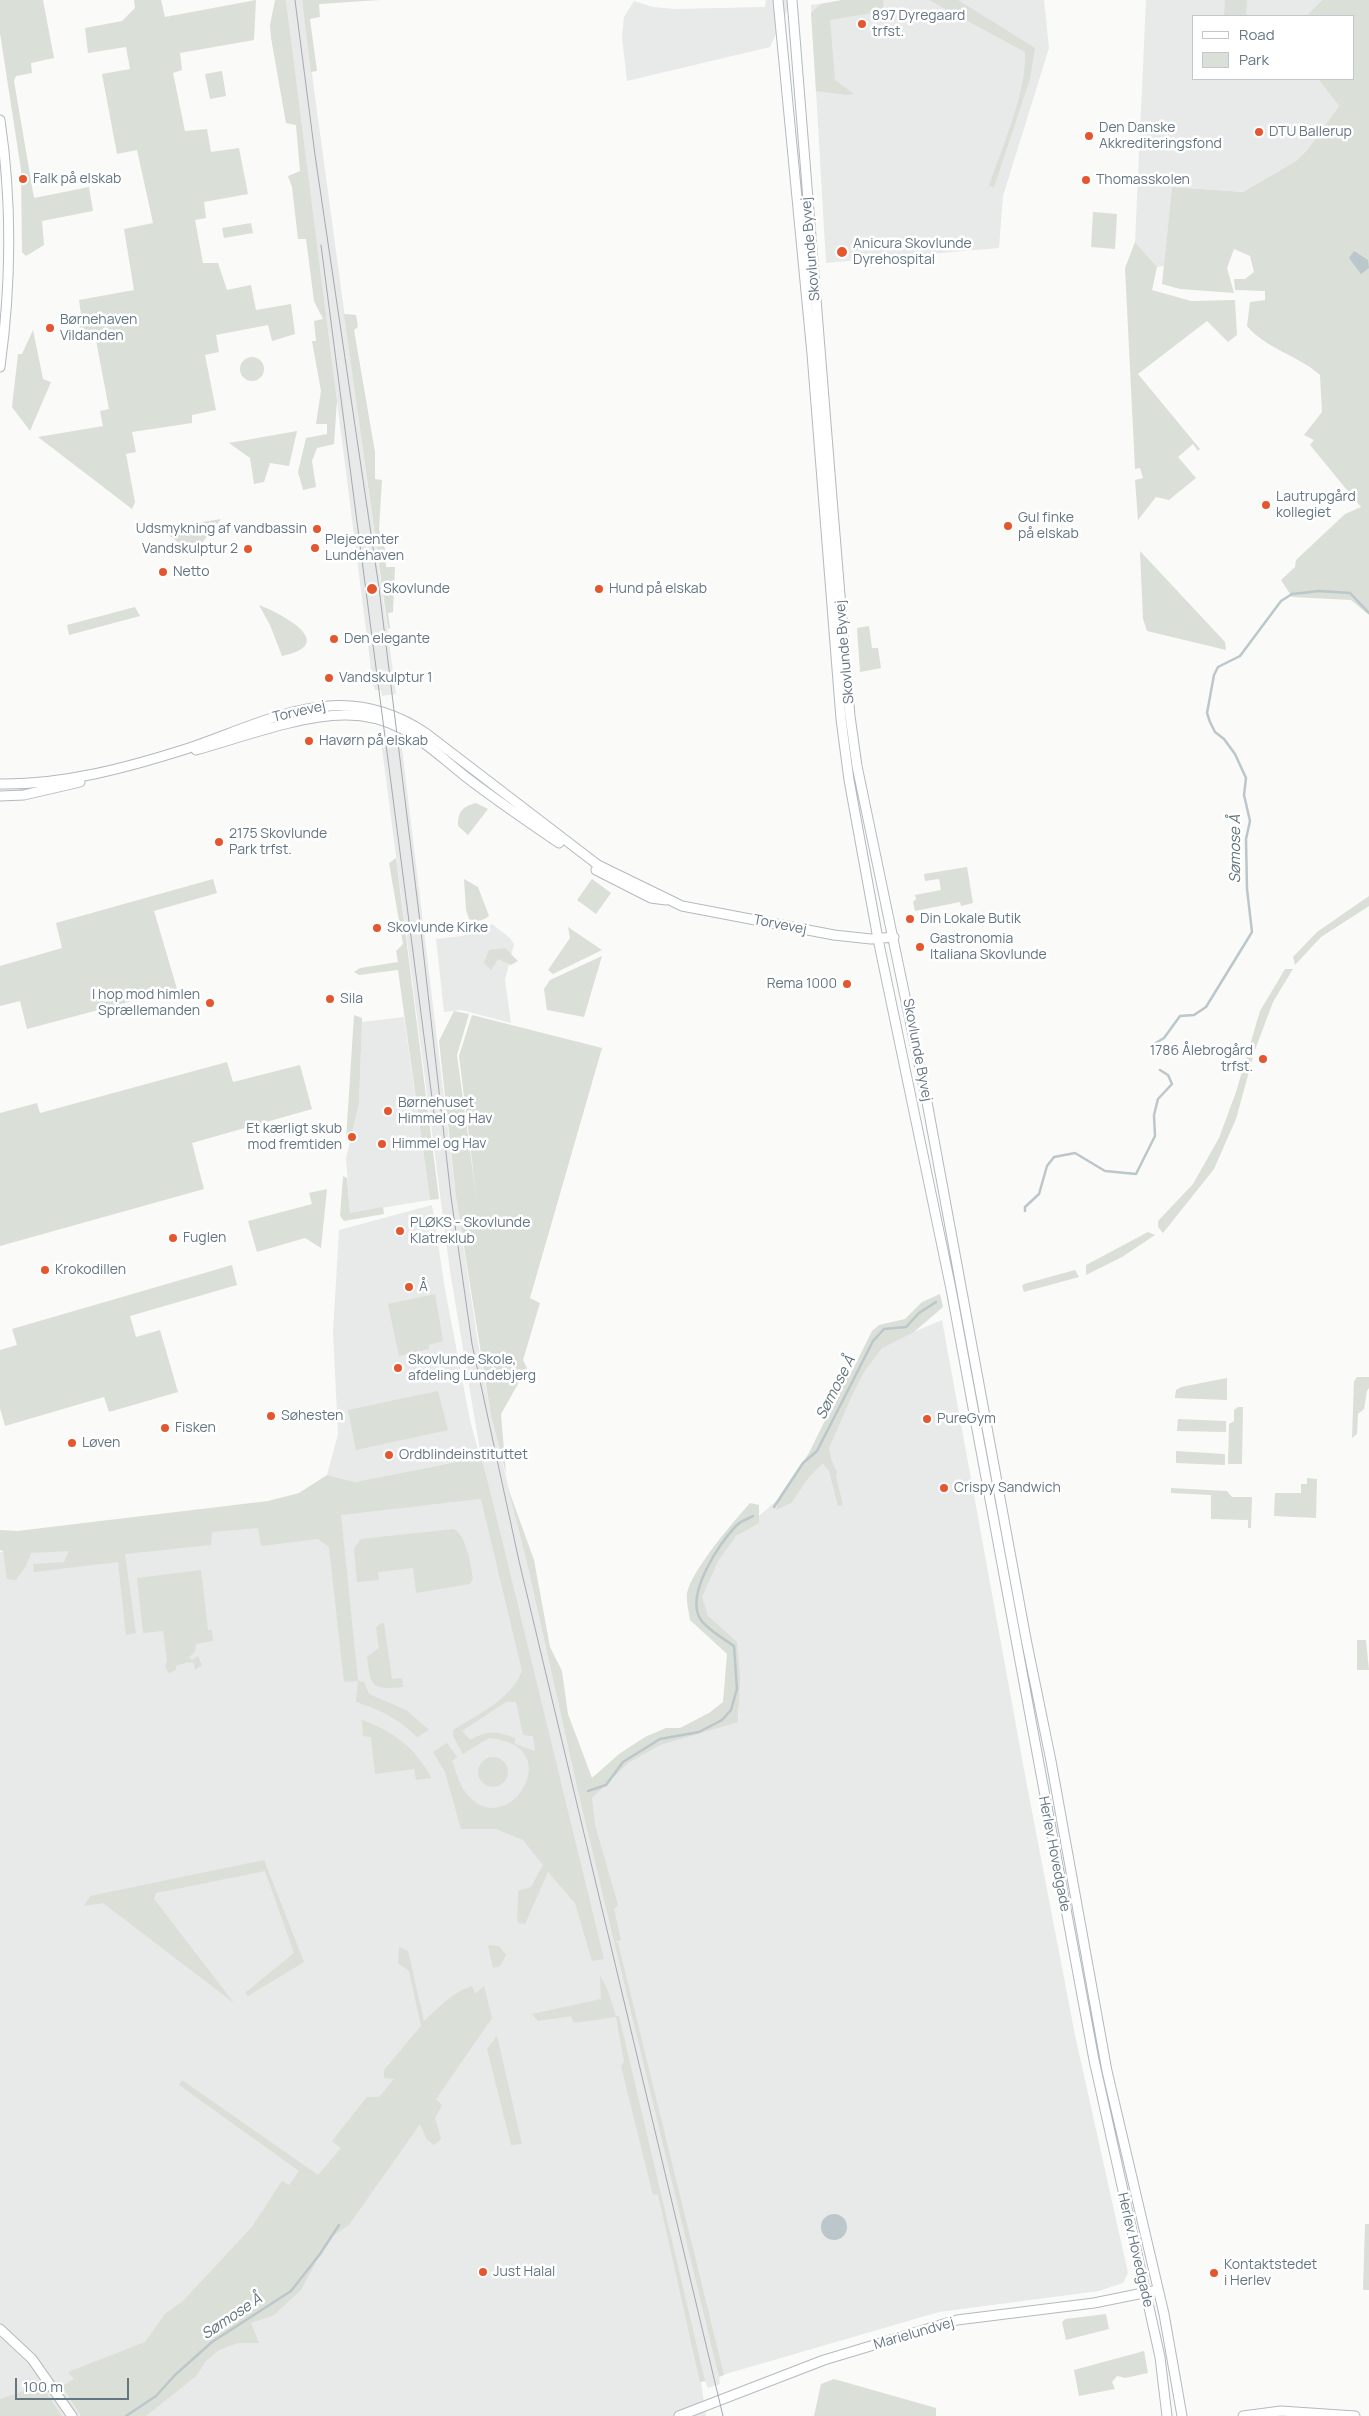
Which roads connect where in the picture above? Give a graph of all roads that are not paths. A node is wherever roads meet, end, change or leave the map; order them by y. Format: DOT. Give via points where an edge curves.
graph roads {
  1 [pos="778,0"];
  2 [pos="792,0"];
  3 [pos="0,120"];
  4 [pos="0,367"];
  5 [pos="0,784"];
  6 [pos="0,796"];
  7 [pos="668,901"];
  8 [pos="894,936"];
  9 [pos="878,939"];
  10 [pos="951,1289"];
  11 [pos="962,1296"];
  12 [pos="1158,2290"];
  13 [pos="1144,2293"];
  14 [pos="0,2329"];
  15 [pos="72,2416"];
  16 [pos="679,2416"];
  17 [pos="1167,2416"];
  18 [pos="1182,2416"];
  19 [pos="1244,2416"];
  20 [pos="1355,2416"];
  1 -- 9 [label="main road, Skovlunde Byvej" via="812,354 841,719"];
  2 -- 8 [label="main road, Skovlunde Byvej" via="850,716 860,782"];
  3 -- 4 [label="main road" via="8,248"];
  5 -- 7 [label="main road, Torvevej" via="44,782 103,772 328,704 377,709 399,717 427,734 598,865"];
  6 -- 7 [label="main road, Torvevej" via="59,788 319,717 362,716 412,733 597,870 651,898"];
  7 -- 9 [label="main road, Torvevej" via="834,935"];
  8 -- 9 [label="main road, Torvevej"];
  8 -- 11 [label="main road, Skovlunde Byvej"];
  9 -- 10 [label="main road, Skovlunde Byvej"];
  10 -- 13 [label="main road, Herlev Hovedgade" via="1092,2051"];
  11 -- 12 [label="main road, Herlev Hovedgade" via="1107,2071"];
  12 -- 13 [label="main road, Marielundvej"];
  12 -- 18 [label="main road, Herlev Hovedgade"];
  13 -- 16 [label="main road, Marielundvej" via="1094,2303 958,2320 824,2360"];
  13 -- 17 [label="main road, Herlev Hovedgade" via="1160,2357"];
  14 -- 15 [label="main road" via="32,2359"];
  19 -- 20 [label="main road" via="1281,2411"];
}
